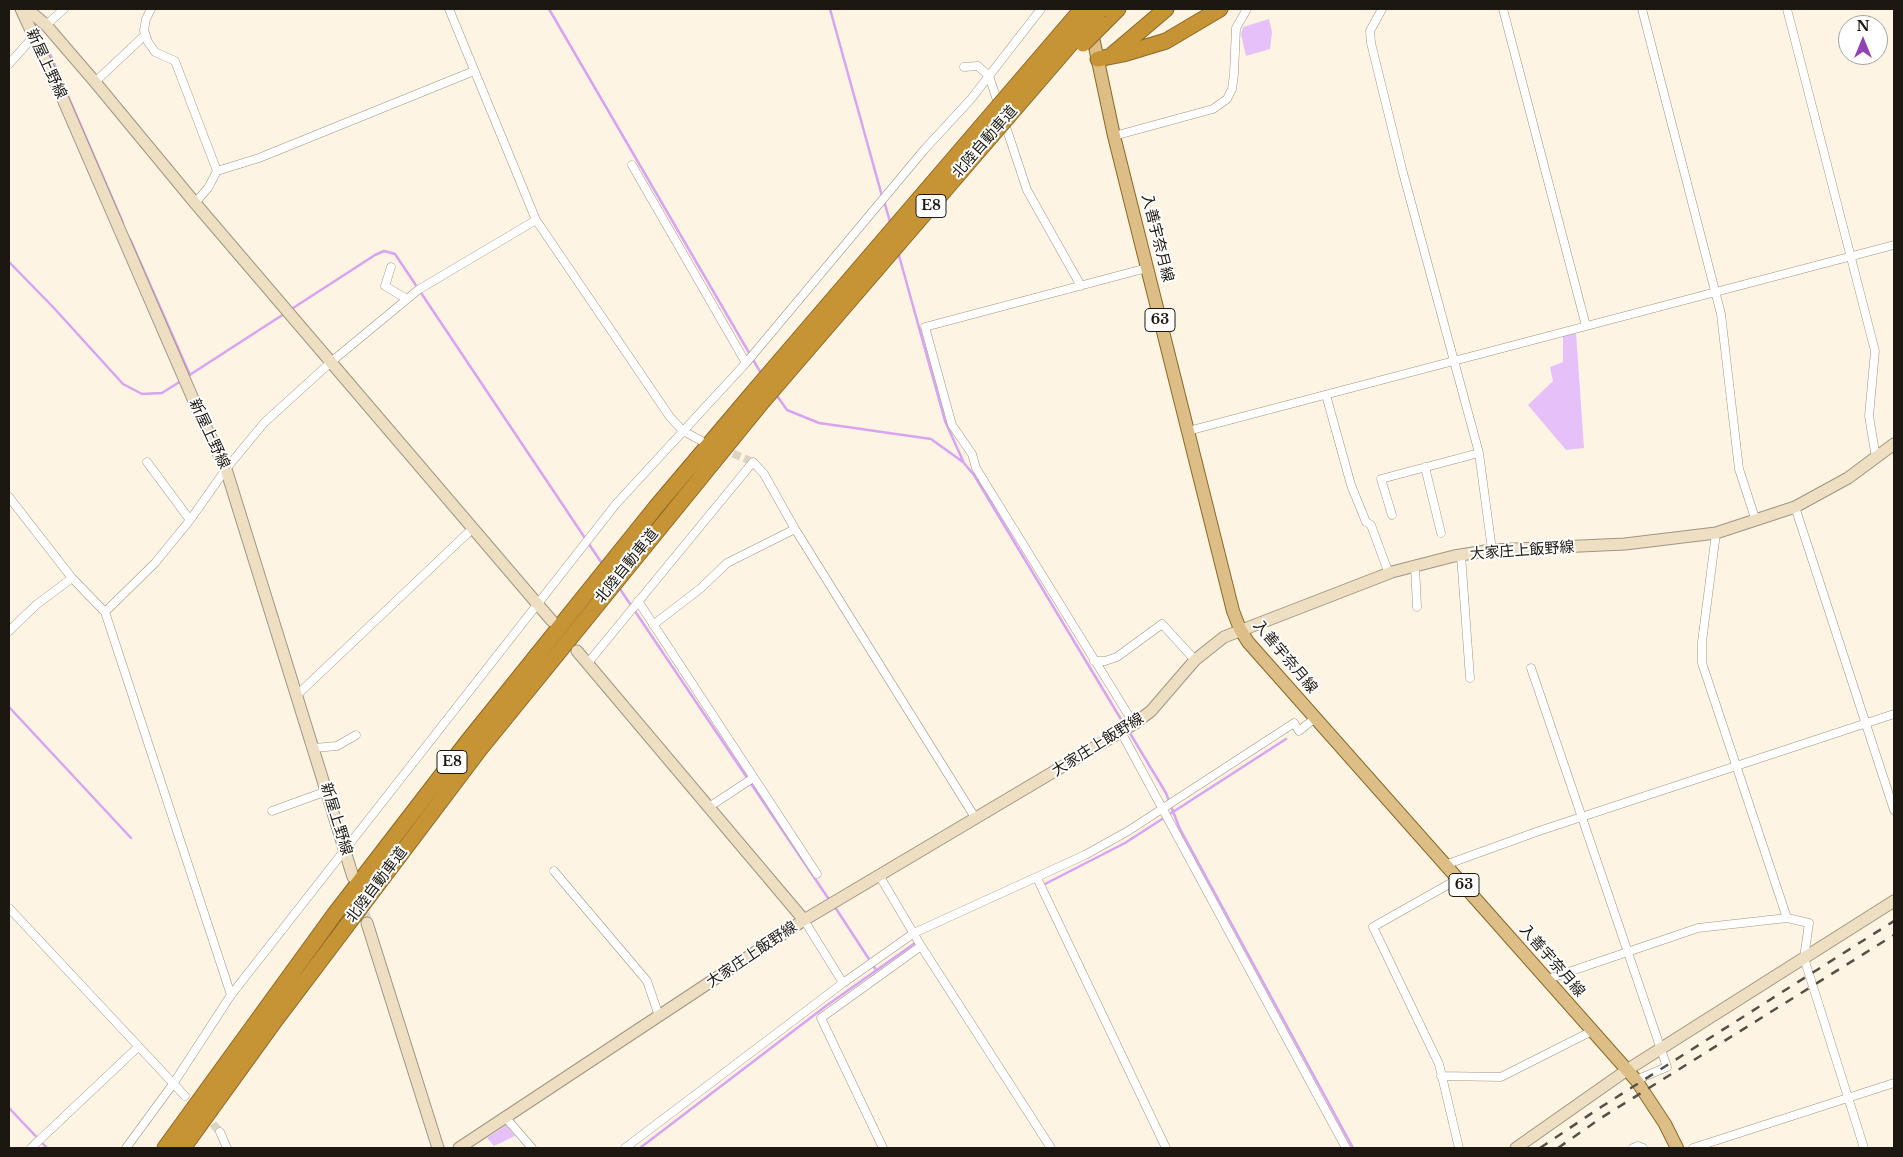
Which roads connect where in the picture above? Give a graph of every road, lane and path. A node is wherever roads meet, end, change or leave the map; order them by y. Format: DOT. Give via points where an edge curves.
graph roads {
  1 [pos="21,9"];
  2 [pos="27,9"];
  3 [pos="64,9"];
  4 [pos="152,9"];
  5 [pos="449,9"];
  6 [pos="1041,9"];
  7 [pos="1069,9"];
  8 [pos="1082,9"];
  9 [pos="1118,9"];
  10 [pos="1166,9"];
  11 [pos="1220,9"];
  12 [pos="1247,9"];
  13 [pos="1382,9"];
  14 [pos="1503,9"];
  15 [pos="1642,9"];
  16 [pos="1787,9"];
  17 [pos="1098,13"];
  18 [pos="46,26"];
  19 [pos="145,35"];
  20 [pos="34,36"];
  21 [pos="1098,59"];
  22 [pos="9,64"];
  23 [pos="964,67"];
  24 [pos="474,71"];
  25 [pos="989,76"];
  26 [pos="95,82"];
  27 [pos="982,122"];
  28 [pos="1114,136"];
  29 [pos="632,165"];
  30 [pos="217,171"];
  31 [pos="195,203"];
  32 [pos="536,220"];
  33 [pos="1894,245"];
  34 [pos="1851,256"];
  35 [pos="391,267"];
  36 [pos="1147,268"];
  37 [pos="1081,286"];
  38 [pos="1715,292"];
  39 [pos="407,299"];
  40 [pos="1586,326"];
  41 [pos="1456,360"];
  42 [pos="331,362"];
  43 [pos="746,364"];
  44 [pos="760,395"];
  45 [pos="1326,395"];
  46 [pos="683,431"];
  47 [pos="1188,431"];
  48 [pos="700,440"];
  49 [pos="1894,445"];
  50 [pos="1480,453"];
  51 [pos="1876,458"];
  52 [pos="147,462"];
  53 [pos="1425,467"];
  54 [pos="226,469"];
  55 [pos="9,497"];
  56 [pos="1795,507"];
  57 [pos="1392,514"];
  58 [pos="190,520"];
  59 [pos="1756,521"];
  60 [pos="472,529"];
  61 [pos="795,529"];
  62 [pos="1716,533"];
  63 [pos="1441,534"];
  64 [pos="1492,550"];
  65 [pos="1461,555"];
  66 [pos="1415,566"];
  67 [pos="1389,574"];
  68 [pos="72,578"];
  69 [pos="638,601"];
  70 [pos="537,604"];
  71 [pos="1417,607"];
  72 [pos="105,612"];
  73 [pos="552,621"];
  74 [pos="653,625"];
  75 [pos="1240,629"];
  76 [pos="9,631"];
  77 [pos="577,651"];
  78 [pos="1195,660"];
  79 [pos="1094,661"];
  80 [pos="588,664"];
  81 [pos="1532,668"];
  82 [pos="1470,678"];
  83 [pos="297,695"];
  84 [pos="1894,714"];
  85 [pos="1315,718"];
  86 [pos="1866,723"];
  87 [pos="1134,724"];
  88 [pos="1121,732"];
  89 [pos="356,735"];
  90 [pos="314,748"];
  91 [pos="1736,767"];
  92 [pos="753,778"];
  93 [pos="327,791"];
  94 [pos="709,807"];
  95 [pos="1162,807"];
  96 [pos="1894,810"];
  97 [pos="272,811"];
  98 [pos="1584,817"];
  99 [pos="976,819"];
  100 [pos="345,849"];
  101 [pos="1445,865"];
  102 [pos="554,870"];
  103 [pos="818,874"];
  104 [pos="879,875"];
  105 [pos="354,877"];
  106 [pos="1036,878"];
  107 [pos="1458,879"];
  108 [pos="1894,901"];
  109 [pos="9,908"];
  110 [pos="1788,918"];
  111 [pos="804,920"];
  112 [pos="367,923"];
  113 [pos="914,933"];
  114 [pos="922,946"];
  115 [pos="1629,952"];
  116 [pos="1804,958"];
  117 [pos="1548,979"];
  118 [pos="843,983"];
  119 [pos="231,995"];
  120 [pos="659,1016"];
  121 [pos="1592,1031"];
  122 [pos="138,1047"];
  123 [pos="1661,1050"];
  124 [pos="1632,1075"];
  125 [pos="1441,1076"];
  126 [pos="1894,1083"];
  127 [pos="173,1084"];
  128 [pos="185,1096"];
  129 [pos="1848,1098"];
  130 [pos="506,1118"];
  131 [pos="220,1132"];
  132 [pos="31,1148"];
  133 [pos="126,1148"];
  134 [pos="165,1148"];
  135 [pos="183,1148"];
  136 [pos="227,1148"];
  137 [pos="438,1148"];
  138 [pos="459,1148"];
  139 [pos="532,1148"];
  140 [pos="624,1148"];
  141 [pos="883,1148"];
  142 [pos="1051,1148"];
  143 [pos="1166,1148"];
  144 [pos="1346,1148"];
  145 [pos="1459,1148"];
  146 [pos="1516,1148"];
  147 [pos="1633,1148"];
  148 [pos="1643,1148"];
  149 [pos="1677,1148"];
  150 [pos="1693,1148"];
  151 [pos="1864,1148"];
  1 -- 20 [label="main road, 新屋上野線"];
  2 -- 18 [label="main road"];
  3 -- 18 [label="street"];
  4 -- 19 [label="street" via="146,19"];
  5 -- 24 [label="street"];
  6 -- 25 [label="street"];
  7 -- 27 [label="highway, bridge"];
  8 -- 27 [label="highway, 北陸自動車道 / E8, bridge"];
  9 -- 17 [label="highway, 北陸自動車道"];
  10 -- 21 [label="highway" via="1121,50"];
  11 -- 21 [label="highway" via="1166,41"];
  12 -- 28 [label="street" via="1236,28 1234,74 1227,99 1213,109"];
  13 -- 41 [label="street" via="1370,31 1371,43 1402,169"];
  14 -- 40 [label="street"];
  15 -- 38 [label="street"];
  16 -- 34 [label="street"];
  17 -- 21 [label="main road, 入善宇奈月線 / 63"];
  17 -- 44 [label="highway, 北陸自動車道 / E8, bridge"];
  18 -- 26 [label="main road"];
  19 -- 26 [label="street"];
  19 -- 30 [label="street" via="155,52 175,61"];
  20 -- 22 [label="street"];
  20 -- 54 [label="main road, 新屋上野線"];
  21 -- 28 [label="main road, 入善宇奈月線 / 63"];
  23 -- 25 [label="street" via="978,66"];
  24 -- 30 [label="street" via="259,158"];
  24 -- 32 [label="street"];
  25 -- 37 [label="street" via="1027,190"];
  25 -- 43 [label="street"];
  26 -- 31 [label="main road"];
  27 -- 44 [label="highway, 北陸自動車道 / E8, bridge"];
  28 -- 36 [label="main road, 入善宇奈月線 / 63"];
  29 -- 43 [label="street"];
  30 -- 31 [label="street"];
  31 -- 42 [label="main road"];
  32 -- 39 [label="street"];
  32 -- 46 [label="street" via="670,417"];
  33 -- 34 [label="street"];
  34 -- 38 [label="street"];
  34 -- 51 [label="street" via="1875,351 1869,416"];
  35 -- 39 [label="street" via="385,286"];
  36 -- 37 [label="street"];
  36 -- 47 [label="main road, 入善宇奈月線 / 63"];
  37 -- 79 [label="street" via="925,327 952,425"];
  38 -- 40 [label="street"];
  38 -- 59 [label="street" via="1721,314 1739,469"];
  39 -- 42 [label="street"];
  40 -- 41 [label="street"];
  41 -- 45 [label="street"];
  41 -- 50 [label="street"];
  42 -- 54 [label="street" via="264,423"];
  42 -- 60 [label="main road"];
  43 -- 46 [label="street"];
  44 -- 134 [label="highway, 北陸自動車道 / E8" via="656,507 468,741 334,916"];
  44 -- 135 [label="highway, 北陸自動車道 / E8" via="480,749"];
  45 -- 47 [label="street"];
  45 -- 67 [label="street" via="1351,485 1366,522 1372,525"];
  46 -- 48 [label="street"];
  46 -- 70 [label="street" via="616,504"];
  47 -- 75 [label="main road, 入善宇奈月線 / 63"];
  49 -- 51 [label="main road, 大家庄上飯野線"];
  50 -- 53 [label="street"];
  50 -- 64 [label="street"];
  51 -- 56 [label="main road, 大家庄上飯野線" via="1848,478"];
  52 -- 58 [label="street"];
  53 -- 57 [label="street" via="1381,479"];
  53 -- 63 [label="street"];
  54 -- 58 [label="street"];
  54 -- 83 [label="main road, 新屋上野線"];
  55 -- 68 [label="street"];
  56 -- 59 [label="main road, 大家庄上飯野線"];
  56 -- 86 [label="street"];
  58 -- 72 [label="street" via="155,563"];
  59 -- 62 [label="main road, 大家庄上飯野線"];
  60 -- 70 [label="main road"];
  60 -- 83 [label="street"];
  61 -- 69 [label="street" via="764,474 753,462"];
  61 -- 74 [label="street" via="727,563"];
  61 -- 99 [label="street"];
  62 -- 64 [label="main road, 大家庄上飯野線" via="1625,544"];
  62 -- 91 [label="street" via="1702,664"];
  64 -- 65 [label="main road, 大家庄上飯野線"];
  65 -- 66 [label="main road, 大家庄上飯野線"];
  65 -- 82 [label="street"];
  66 -- 67 [label="main road, 大家庄上飯野線"];
  66 -- 71 [label="street"];
  67 -- 75 [label="main road, 大家庄上飯野線"];
  68 -- 72 [label="street"];
  68 -- 76 [label="street" via="36,605"];
  69 -- 74 [label="street"];
  69 -- 80 [label="street"];
  70 -- 73 [label="main road"];
  70 -- 100 [label="street"];
  72 -- 119 [label="street"];
  74 -- 92 [label="street"];
  75 -- 78 [label="main road, 大家庄上飯野線"];
  75 -- 85 [label="main road, 入善宇奈月線 / 63"];
  77 -- 80 [label="main road"];
  78 -- 79 [label="street" via="1162,624 1117,657"];
  78 -- 87 [label="main road, 大家庄上飯野線" via="1162,699"];
  79 -- 87 [label="street"];
  80 -- 94 [label="main road"];
  81 -- 98 [label="street"];
  83 -- 90 [label="main road, 新屋上野線"];
  84 -- 86 [label="street"];
  85 -- 95 [label="street" via="1298,731 1294,723"];
  85 -- 101 [label="main road, 入善宇奈月線 / 63"];
  86 -- 91 [label="street"];
  86 -- 96 [label="street"];
  87 -- 88 [label="main road, 大家庄上飯野線"];
  88 -- 95 [label="street"];
  88 -- 99 [label="main road, 大家庄上飯野線"];
  89 -- 90 [label="street" via="337,746"];
  90 -- 93 [label="main road, 新屋上野線"];
  91 -- 98 [label="street"];
  91 -- 110 [label="street"];
  92 -- 94 [label="street"];
  92 -- 103 [label="street"];
  93 -- 97 [label="street"];
  93 -- 100 [label="main road, 新屋上野線"];
  94 -- 111 [label="main road"];
  95 -- 106 [label="street" via="1128,831"];
  95 -- 144 [label="street"];
  98 -- 101 [label="street"];
  98 -- 115 [label="street"];
  99 -- 104 [label="main road, 大家庄上飯野線"];
  100 -- 105 [label="main road, 新屋上野線"];
  100 -- 119 [label="street"];
  101 -- 107 [label="main road, 入善宇奈月線 / 63"];
  102 -- 120 [label="street" via="647,981"];
  104 -- 111 [label="main road, 大家庄上飯野線"];
  104 -- 113 [label="street"];
  106 -- 113 [label="street"];
  106 -- 143 [label="street"];
  107 -- 117 [label="main road, 入善宇奈月線 / 63"];
  107 -- 125 [label="street" via="1373,926 1439,1064"];
  108 -- 116 [label="main road"];
  109 -- 122 [label="street"];
  110 -- 115 [label="street" via="1698,928"];
  110 -- 116 [label="street" via="1809,923"];
  111 -- 118 [label="street"];
  111 -- 120 [label="main road, 大家庄上飯野線"];
  112 -- 137 [label="main road"];
  113 -- 114 [label="street"];
  113 -- 118 [label="street"];
  114 -- 141 [label="street" via="821,1018"];
  114 -- 142 [label="street"];
  115 -- 117 [label="street"];
  115 -- 123 [label="street"];
  116 -- 123 [label="main road"];
  116 -- 129 [label="street"];
  117 -- 121 [label="main road, 入善宇奈月線 / 63"];
  118 -- 140 [label="street"];
  119 -- 127 [label="street"];
  120 -- 130 [label="main road, 大家庄上飯野線"];
  121 -- 124 [label="main road, 入善宇奈月線 / 63"];
  121 -- 125 [label="street" via="1501,1077"];
  122 -- 127 [label="street"];
  122 -- 132 [label="street"];
  123 -- 124 [label="main road"];
  123 -- 124 [label="street" via="1667,1066"];
  124 -- 146 [label="main road"];
  124 -- 149 [label="main road, 入善宇奈月線 / 63"];
  125 -- 145 [label="street"];
  126 -- 129 [label="street"];
  127 -- 128 [label="street"];
  127 -- 133 [label="street"];
  129 -- 150 [label="street"];
  129 -- 151 [label="street"];
  130 -- 138 [label="main road, 大家庄上飯野線"];
  130 -- 139 [label="street"];
  131 -- 136 [label="street"];
  147 -- 148 [label="street"];
}
